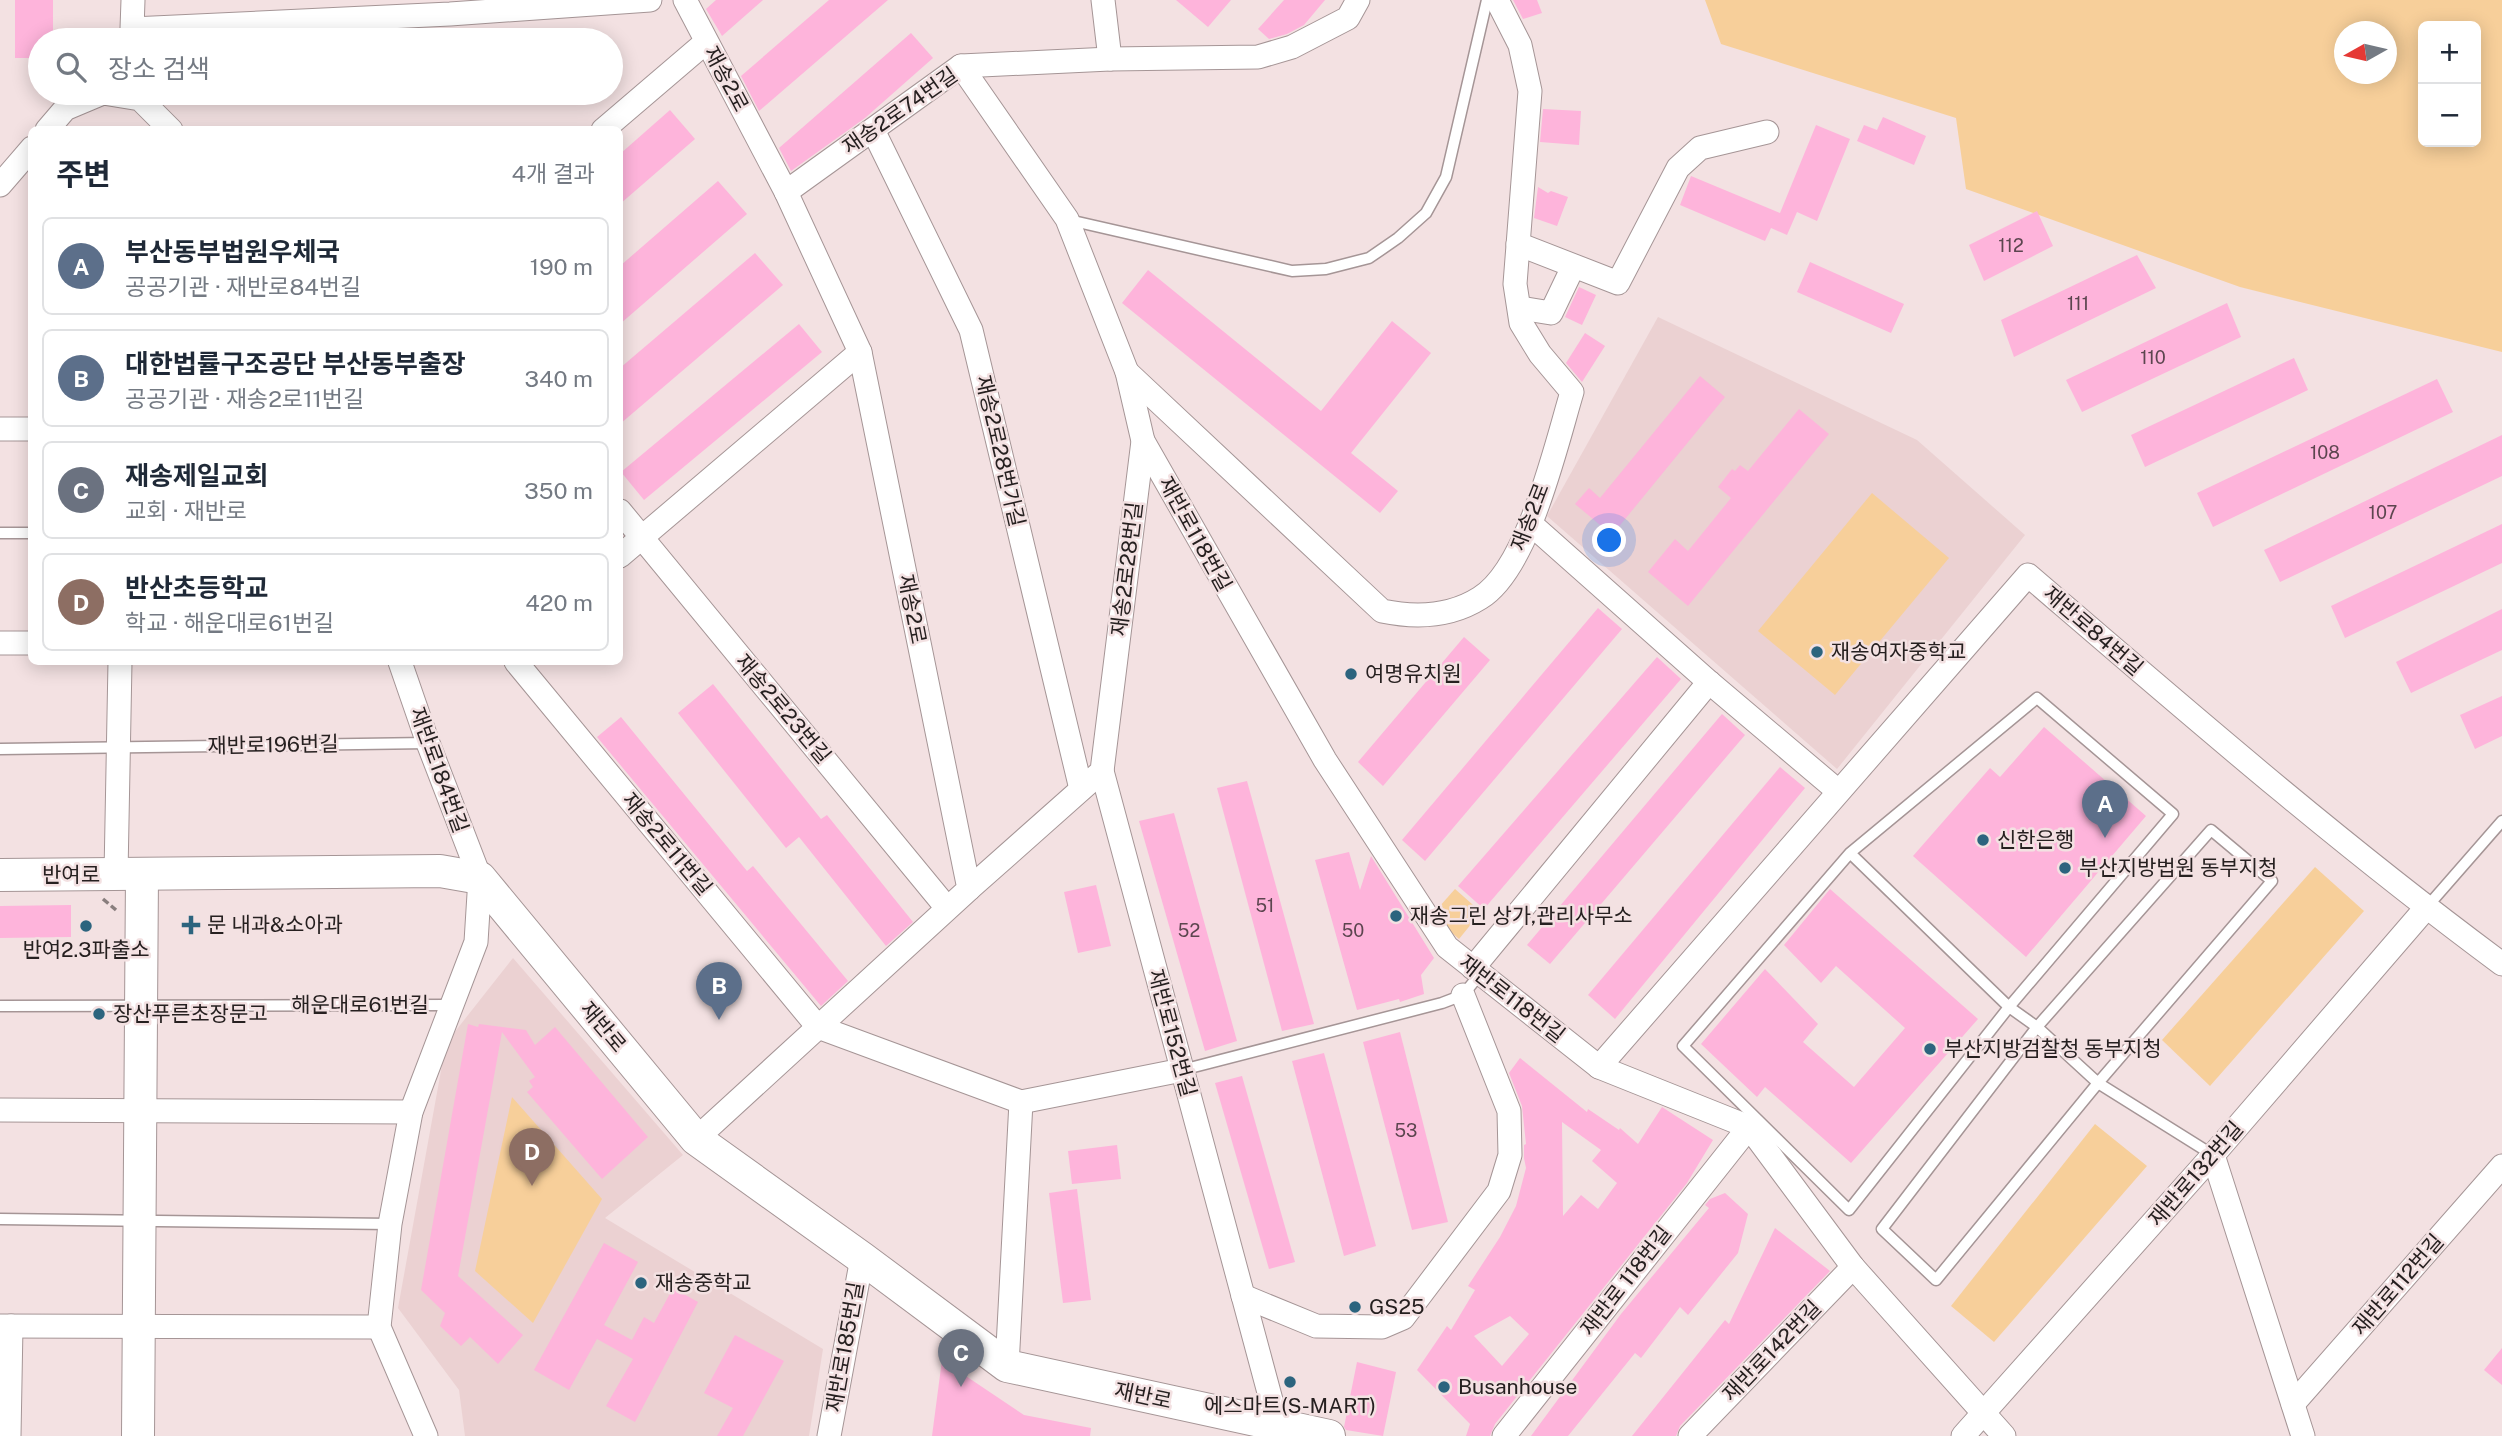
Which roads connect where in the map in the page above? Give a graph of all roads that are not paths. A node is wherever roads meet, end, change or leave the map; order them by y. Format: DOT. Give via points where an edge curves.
graph roads {
  1 [pos="133,0"];
  2 [pos="650,0"];
  3 [pos="685,0"];
  4 [pos="1103,0"];
  5 [pos="1358,0"];
  6 [pos="1487,0"];
  7 [pos="1497,0"];
  8 [pos="132,28"];
  9 [pos="153,28"];
  10 [pos="706,43"];
  11 [pos="1110,59"];
  12 [pos="961,66"];
  13 [pos="74,105"];
  14 [pos="146,105"];
  15 [pos="50,126"];
  16 [pos="168,126"];
  17 [pos="608,126"];
  18 [pos="873,130"];
  19 [pos="1767,132"];
  20 [pos="28,153"];
  21 [pos="0,185"];
  22 [pos="786,192"];
  23 [pos="1067,219"];
  24 [pos="1518,244"];
  25 [pos="1573,267"];
  26 [pos="1520,308"];
  27 [pos="860,352"];
  28 [pos="1127,372"];
  29 [pos="0,429"];
  30 [pos="28,429"];
  31 [pos="1143,441"];
  32 [pos="623,515"];
  33 [pos="1531,524"];
  34 [pos="0,533"];
  35 [pos="28,533"];
  36 [pos="641,537"];
  37 [pos="623,553"];
  38 [pos="0,643"];
  39 [pos="28,643"];
  40 [pos="120,665"];
  41 [pos="401,665"];
  42 [pos="518,665"];
  43 [pos="1709,682"];
  44 [pos="428,743"];
  45 [pos="118,747"];
  46 [pos="0,749"];
  47 [pos="1102,771"];
  48 [pos="1081,789"];
  49 [pos="1838,791"];
  50 [pos="2501,821"];
  51 [pos="1850,852"];
  52 [pos="129,874"];
  53 [pos="0,875"];
  54 [pos="480,878"];
  55 [pos="969,889"];
  56 [pos="947,908"];
  57 [pos="2426,908"];
  58 [pos="2502,964"];
  59 [pos="1477,971"];
  60 [pos="1464,995"];
  61 [pos="141,1005"];
  62 [pos="452,1005"];
  63 [pos="0,1006"];
  64 [pos="2009,1007"];
  65 [pos="818,1027"];
  66 [pos="2037,1027"];
  67 [pos="1599,1067"];
  68 [pos="1182,1070"];
  69 [pos="2098,1083"];
  70 [pos="1021,1102"];
  71 [pos="0,1110"];
  72 [pos="141,1111"];
  73 [pos="411,1112"];
  74 [pos="1749,1127"];
  75 [pos="696,1139"];
  76 [pos="2213,1155"];
  77 [pos="2502,1166"];
  78 [pos="0,1219"];
  79 [pos="140,1221"];
  80 [pos="390,1224"];
  81 [pos="862,1258"];
  82 [pos="1853,1267"];
  83 [pos="1243,1296"];
  84 [pos="6,1326"];
  85 [pos="139,1326"];
  86 [pos="380,1327"];
  87 [pos="1007,1366"];
  88 [pos="2293,1404"];
  89 [pos="1985,1413"];
  90 [pos="1276,1433"];
  91 [pos="9,1436"];
  92 [pos="138,1436"];
  93 [pos="426,1436"];
  94 [pos="829,1436"];
  95 [pos="1329,1436"];
  96 [pos="1504,1436"];
  97 [pos="1690,1436"];
  98 [pos="1963,1436"];
  99 [pos="2004,1436"];
  100 [pos="2303,1436"];
  1 -- 8 [label="street"];
  2 -- 9 [label="street"];
  3 -- 10 [label="street, 재송2로"];
  4 -- 11 [label="street"];
  5 -- 11 [label="street, 재송2로74번길" via="1348,18 1292,47 1258,57"];
  6 -- 23 [label="lane" via="1446,177 1426,213 1369,258 1326,269 1292,271"];
  7 -- 24 [label="street, 재송2로" via="1520,46 1530,91"];
  10 -- 17 [label="street"];
  10 -- 22 [label="street, 재송2로"];
  11 -- 12 [label="street, 재송2로74번길"];
  12 -- 18 [label="street, 재송2로74번길"];
  12 -- 23 [label="street, 재송2로28번길"];
  13 -- 15 [label="street"];
  14 -- 16 [label="street"];
  18 -- 22 [label="street, 재송2로74번길"];
  18 -- 48 [label="street, 재송2로28번가길" via="971,330"];
  19 -- 25 [label="street" via="1700,148 1678,168 1618,284"];
  20 -- 21 [label="street"];
  22 -- 27 [label="street, 재송2로"];
  23 -- 28 [label="street, 재송2로28번길"];
  24 -- 25 [label="street"];
  24 -- 26 [label="street, 재송2로" via="1515,284"];
  25 -- 26 [label="street" via="1551,313"];
  26 -- 33 [label="street, 재송2로" via="1521,323 1540,354 1572,392"];
  27 -- 36 [label="street"];
  27 -- 55 [label="street, 재송2로"];
  28 -- 31 [label="street, 재송2로28번길"];
  28 -- 33 [label="street, 재송2로" via="1382,611 1410,617 1432,614 1453,611 1482,597 1510,567"];
  29 -- 30 [label="street"];
  31 -- 47 [label="street, 재송2로28번길"];
  31 -- 59 [label="street, 재반로118번길" via="1325,760 1447,947"];
  32 -- 36 [label="street, 재송2로23번길"];
  33 -- 43 [label="street"];
  34 -- 35 [label="lane"];
  36 -- 37 [label="street"];
  36 -- 56 [label="street, 재송2로23번길"];
  38 -- 39 [label="street"];
  40 -- 45 [label="street"];
  41 -- 44 [label="street, 재반로184번길"];
  42 -- 65 [label="street, 재송2로11번길"];
  43 -- 49 [label="street"];
  43 -- 59 [label="street"];
  44 -- 45 [label="lane, 재반로196번길"];
  44 -- 54 [label="street, 재반로184번길"];
  45 -- 46 [label="lane, 재반로196번길"];
  45 -- 52 [label="street"];
  47 -- 48 [label="street"];
  47 -- 68 [label="street, 재반로152번길"];
  48 -- 55 [label="street"];
  49 -- 57 [label="street, 재반로84번길" via="2028,575 2257,772"];
  49 -- 67 [label="street"];
  50 -- 57 [label="lane"];
  51 -- 64 [label="lane"];
  51 -- 64 [label="lane" via="2037,698 2174,814"];
  51 -- 64 [label="lane" via="1682,1046 1849,1210"];
  52 -- 53 [label="main road, 반여로"];
  52 -- 54 [label="main road" via="440,871"];
  52 -- 61 [label="main road"];
  54 -- 62 [label="street" via="476,942"];
  54 -- 75 [label="main road, 재반로"];
  55 -- 56 [label="street"];
  56 -- 65 [label="street"];
  57 -- 58 [label="street, 재반로84번길"];
  57 -- 76 [label="street, 재반로132번길"];
  59 -- 60 [label="lane"];
  59 -- 67 [label="street, 재반로118번길"];
  60 -- 68 [label="lane"];
  60 -- 83 [label="street" via="1509,1111 1510,1155 1499,1191 1403,1318 1382,1327 1316,1326"];
  61 -- 62 [label="lane, 해운대로61번길"];
  61 -- 63 [label="lane, 해운대로61번길"];
  61 -- 72 [label="main road"];
  62 -- 73 [label="street"];
  64 -- 66 [label="lane"];
  65 -- 70 [label="street"];
  65 -- 75 [label="street"];
  66 -- 69 [label="lane"];
  66 -- 69 [label="lane" via="1882,1229 1936,1280"];
  66 -- 69 [label="lane" via="2211,830 2272,881"];
  67 -- 74 [label="street, 재반로118번길"];
  68 -- 70 [label="street"];
  68 -- 83 [label="street, 재반로152번길"];
  69 -- 76 [label="lane"];
  70 -- 87 [label="street"];
  71 -- 72 [label="street"];
  72 -- 73 [label="street"];
  72 -- 79 [label="main road"];
  73 -- 80 [label="street"];
  74 -- 82 [label="street"];
  74 -- 96 [label="street, 재반로 118번길"];
  75 -- 81 [label="main road, 재반로"];
  76 -- 88 [label="street"];
  76 -- 89 [label="street, 재반로132번길"];
  77 -- 88 [label="street, 재반로112번길"];
  78 -- 79 [label="lane"];
  79 -- 80 [label="lane"];
  79 -- 85 [label="main road"];
  80 -- 86 [label="street"];
  81 -- 87 [label="main road, 재반로"];
  81 -- 94 [label="street, 재반로185번길"];
  82 -- 89 [label="street"];
  82 -- 97 [label="street, 재반로142번길"];
  83 -- 90 [label="street, 재반로152번길"];
  84 -- 85 [label="street"];
  84 -- 91 [label="street"];
  85 -- 86 [label="street"];
  85 -- 92 [label="main road"];
  86 -- 93 [label="street"];
  87 -- 90 [label="main road, 재반로"];
  88 -- 100 [label="street"];
  89 -- 98 [label="street, 재반로132번길"];
  89 -- 99 [label="street"];
  90 -- 95 [label="main road, 재반로"];
}
